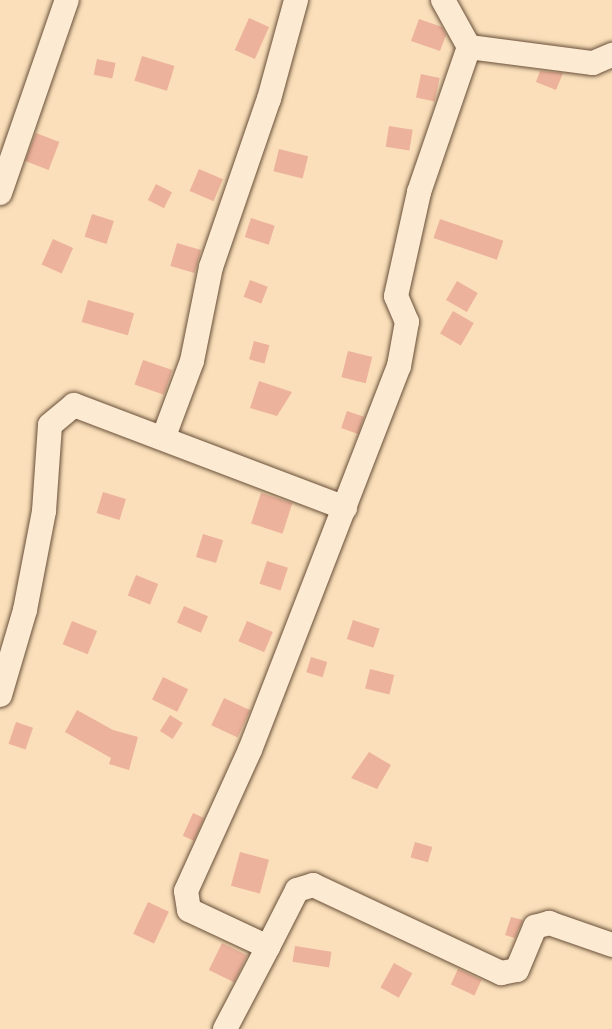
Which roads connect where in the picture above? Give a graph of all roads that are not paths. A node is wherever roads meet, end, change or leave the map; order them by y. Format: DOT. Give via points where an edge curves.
graph roads {
  1 [pos="67,0"];
  2 [pos="296,0"];
  3 [pos="443,0"];
  4 [pos="469,47"];
  5 [pos="606,61"];
  6 [pos="0,193"];
  7 [pos="164,436"];
  8 [pos="345,508"];
  9 [pos="0,695"];
  10 [pos="612,945"];
  11 [pos="268,947"];
  12 [pos="225,1029"];
  1 -- 6 [label="street"];
  2 -- 7 [label="street" via="269,99 211,267 192,361"];
  3 -- 4 [label="street"];
  4 -- 5 [label="street"];
  4 -- 8 [label="street" via="419,192 396,296 407,321 399,366"];
  7 -- 8 [label="street"];
  7 -- 9 [label="street" via="74,405 50,425 44,511 25,610"];
  8 -- 11 [label="street" via="250,750 186,891 189,910"];
  10 -- 11 [label="street" via="549,923 535,927 517,970 501,973 313,885 297,890"];
  11 -- 12 [label="street"];
}
